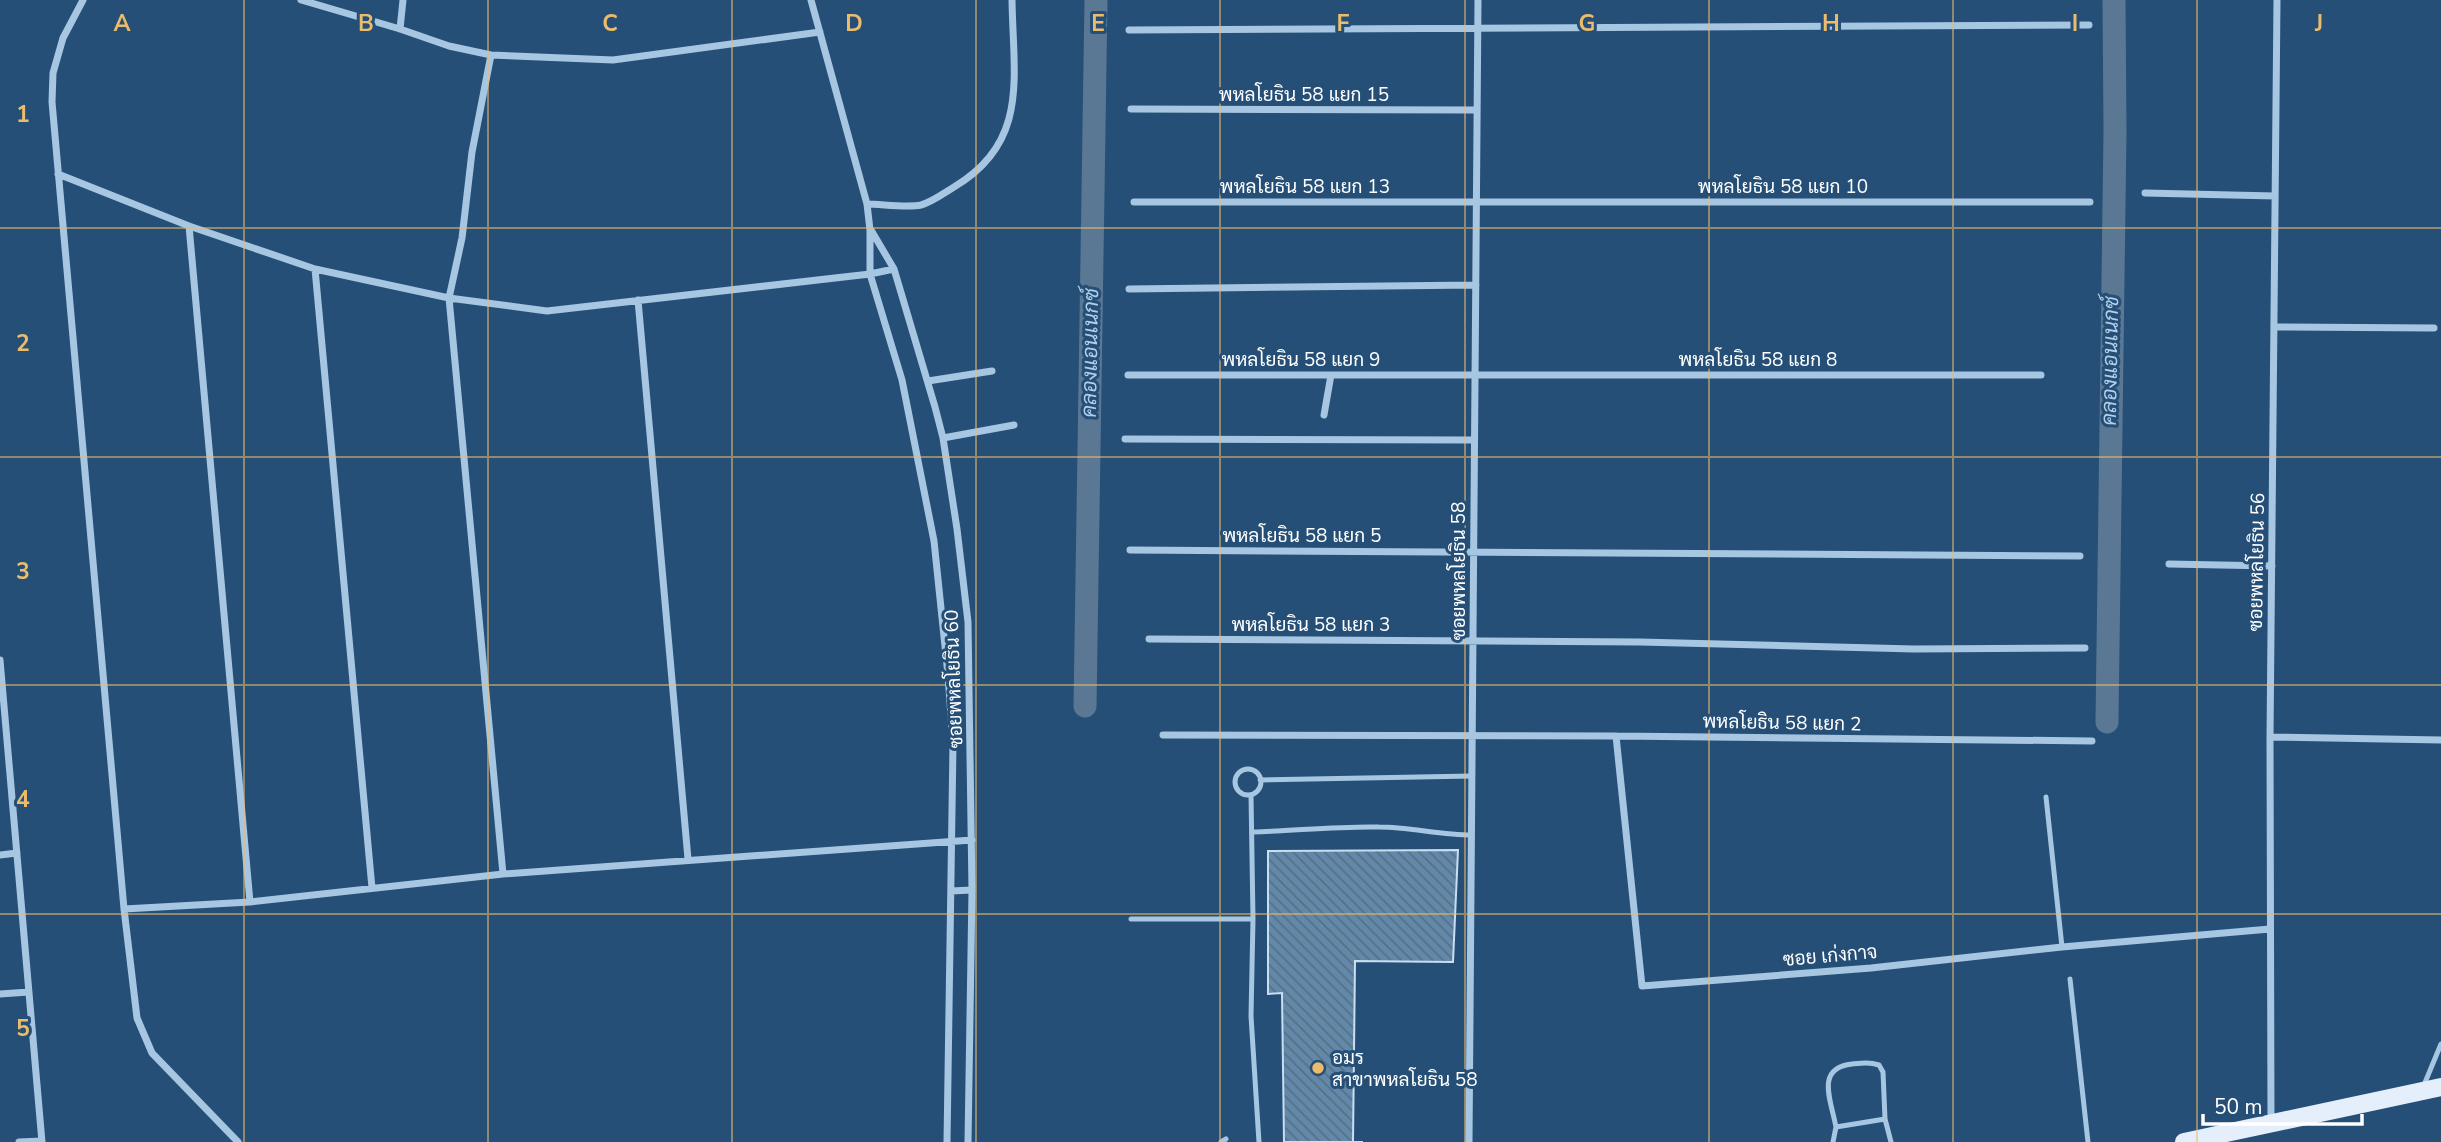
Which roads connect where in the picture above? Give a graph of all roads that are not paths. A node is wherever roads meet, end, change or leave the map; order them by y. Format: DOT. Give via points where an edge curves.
graph roads {
  1 [pos="83,0"];
  2 [pos="301,0"];
  3 [pos="403,0"];
  4 [pos="811,0"];
  5 [pos="1012,0"];
  6 [pos="1478,0"];
  7 [pos="2277,0"];
  8 [pos="2089,24"];
  9 [pos="1478,27"];
  10 [pos="400,29"];
  11 [pos="1129,30"];
  12 [pos="820,32"];
  13 [pos="491,55"];
  14 [pos="1131,110"];
  15 [pos="1477,110"];
  16 [pos="58,174"];
  17 [pos="2145,193"];
  18 [pos="2275,196"];
  19 [pos="1476,201"];
  20 [pos="1134,202"];
  21 [pos="2090,202"];
  22 [pos="867,204"];
  23 [pos="189,226"];
  24 [pos="870,230"];
  25 [pos="316,269"];
  26 [pos="894,269"];
  27 [pos="870,274"];
  28 [pos="1476,285"];
  29 [pos="1129,289"];
  30 [pos="449,298"];
  31 [pos="638,300"];
  32 [pos="2274,327"];
  33 [pos="2434,328"];
  34 [pos="992,371"];
  35 [pos="1331,374"];
  36 [pos="1128,375"];
  37 [pos="1475,375"];
  38 [pos="2041,376"];
  39 [pos="928,381"];
  40 [pos="1324,415"];
  41 [pos="1014,425"];
  42 [pos="943,438"];
  43 [pos="1125,439"];
  44 [pos="1474,440"];
  45 [pos="1130,550"];
  46 [pos="1474,552"];
  47 [pos="2080,556"];
  48 [pos="2169,564"];
  49 [pos="2272,566"];
  50 [pos="1149,639"];
  51 [pos="1473,641"];
  52 [pos="2085,648"];
  53 [pos="0,660"];
  54 [pos="2,707"];
  55 [pos="1163,735"];
  56 [pos="1472,736"];
  57 [pos="1616,736"];
  58 [pos="2270,737"];
  59 [pos="2441,740"];
  60 [pos="2092,741"];
  61 [pos="1472,776"];
  62 [pos="1260,780"];
  63 [pos="1251,794"];
  64 [pos="2046,797"];
  65 [pos="1252,832"];
  66 [pos="1472,835"];
  67 [pos="972,840"];
  68 [pos="951,841"];
  69 [pos="17,853"];
  70 [pos="0,855"];
  71 [pos="688,859"];
  72 [pos="503,874"];
  73 [pos="372,888"];
  74 [pos="972,890"];
  75 [pos="951,891"];
  76 [pos="250,902"];
  77 [pos="124,909"];
  78 [pos="1131,919"];
  79 [pos="1253,919"];
  80 [pos="2270,929"];
  81 [pos="2062,947"];
  82 [pos="2070,979"];
  83 [pos="29,992"];
  84 [pos="0,994"];
  85 [pos="2441,1044"];
  86 [pos="2441,1087"];
  87 [pos="2422,1091"];
  88 [pos="1885,1119"];
  89 [pos="2272,1123"];
  90 [pos="1836,1127"];
  91 [pos="2197,1141"];
  92 [pos="19,1142"];
  93 [pos="42,1142"];
  94 [pos="238,1142"];
  95 [pos="947,1142"];
  96 [pos="968,1142"];
  97 [pos="1259,1142"];
  98 [pos="1469,1142"];
  99 [pos="1833,1142"];
  100 [pos="1891,1142"];
  101 [pos="2088,1142"];
  1 -- 16 [label="street" via="63,38 53,73"];
  2 -- 10 [label="street"];
  3 -- 10 [label="street"];
  4 -- 12 [label="street, ซอยพหลโยธิน 60"];
  5 -- 22 [label="street" via="1013,100 1001,144 969,178 920,205"];
  6 -- 9 [label="street, ซอยพหลโยธิน 58"];
  7 -- 18 [label="street, ซอยพหลโยธิน 56"];
  8 -- 9 [label="street"];
  9 -- 11 [label="street"];
  9 -- 15 [label="street, ซอยพหลโยธิน 58"];
  10 -- 13 [label="street"];
  12 -- 13 [label="street" via="613,60"];
  12 -- 22 [label="street, ซอยพหลโยธิน 60"];
  13 -- 30 [label="street"];
  14 -- 15 [label="street, พหลโยธิน 58 แยก 15"];
  15 -- 19 [label="street, ซอยพหลโยธิน 58"];
  16 -- 23 [label="street"];
  16 -- 77 [label="street"];
  17 -- 18 [label="street"];
  18 -- 32 [label="street, ซอยพหลโยธิน 56"];
  19 -- 20 [label="street, พหลโยธิน 58 แยก 13"];
  19 -- 21 [label="street, พหลโยธิน 58 แยก 10"];
  19 -- 28 [label="street, ซอยพหลโยธิน 58"];
  22 -- 24 [label="street, ซอยพหลโยธิน 60"];
  23 -- 25 [label="street"];
  23 -- 76 [label="street"];
  24 -- 26 [label="street, ซอยพหลโยธิน 60"];
  24 -- 27 [label="street, ซอยพหลโยธิน 60"];
  25 -- 30 [label="street"];
  25 -- 73 [label="street"];
  26 -- 27 [label="street"];
  26 -- 39 [label="street, ซอยพหลโยธิน 60"];
  27 -- 31 [label="street"];
  27 -- 68 [label="street, ซอยพหลโยธิน 60" via="902,380 934,541 953,744"];
  28 -- 29 [label="street"];
  28 -- 37 [label="street, ซอยพหลโยธิน 58"];
  30 -- 31 [label="street" via="547,311"];
  30 -- 72 [label="street"];
  31 -- 71 [label="street"];
  32 -- 33 [label="street"];
  32 -- 49 [label="street, ซอยพหลโยธิน 56"];
  34 -- 39 [label="street"];
  35 -- 36 [label="street, พหลโยธิน 58 แยก 9"];
  35 -- 37 [label="street, พหลโยธิน 58 แยก 9"];
  35 -- 40 [label="street"];
  37 -- 38 [label="street, พหลโยธิน 58 แยก 8"];
  37 -- 44 [label="street, ซอยพหลโยธิน 58"];
  39 -- 42 [label="street, ซอยพหลโยธิน 60"];
  41 -- 42 [label="street"];
  42 -- 67 [label="street, ซอยพหลโยธิน 60" via="968,622"];
  43 -- 44 [label="street"];
  44 -- 46 [label="street, ซอยพหลโยธิน 58"];
  45 -- 46 [label="street, พหลโยธิน 58 แยก 5"];
  46 -- 47 [label="street, พหลโยธิน 58 แยก 5"];
  46 -- 51 [label="street, ซอยพหลโยธิน 58"];
  48 -- 49 [label="street"];
  49 -- 58 [label="street, ซอยพหลโยธิน 56"];
  50 -- 51 [label="street, พหลโยธิน 58 แยก 3"];
  51 -- 52 [label="street, พหลโยธิน 58 แยก 3"];
  51 -- 56 [label="street, ซอยพหลโยธิน 58"];
  53 -- 54 [label="street"];
  54 -- 69 [label="street"];
  55 -- 56 [label="street, พหลโยธิน 58 แยก 2"];
  56 -- 57 [label="street, พหลโยธิน 58 แยก 2"];
  56 -- 61 [label="street, ซอยพหลโยธิน 58"];
  57 -- 60 [label="street, พหลโยธิน 58 แยก 2"];
  57 -- 81 [label="street, ซอย เก่งกาจ" via="1642,986"];
  58 -- 59 [label="street"];
  58 -- 80 [label="street, ซอยพหลโยธิน 56"];
  61 -- 62 [label="lane"];
  61 -- 66 [label="street, ซอยพหลโยธิน 58"];
  62 -- 63 [label="lane"];
  62 -- 63 [label="lane" via="1253,771 1237,775 1237,789"];
  63 -- 65 [label="lane"];
  64 -- 81 [label="lane"];
  65 -- 66 [label="lane" via="1378,827"];
  65 -- 79 [label="lane"];
  66 -- 98 [label="street, ซอยพหลโยธิน 58"];
  67 -- 68 [label="street"];
  67 -- 74 [label="street, ซอยพหลโยธิน 60"];
  68 -- 71 [label="street"];
  68 -- 75 [label="street, ซอยพหลโยธิน 60"];
  69 -- 70 [label="street"];
  69 -- 83 [label="street"];
  71 -- 72 [label="street"];
  72 -- 73 [label="street"];
  73 -- 76 [label="street"];
  74 -- 75 [label="street"];
  74 -- 96 [label="street, ซอยพหลโยธิน 60"];
  75 -- 95 [label="street, ซอยพหลโยธิน 60"];
  76 -- 77 [label="street"];
  77 -- 94 [label="street" via="137,1018 152,1054"];
  78 -- 79 [label="lane"];
  79 -- 97 [label="lane" via="1251,1016"];
  80 -- 81 [label="street, ซอย เก่งกาจ"];
  80 -- 89 [label="street, ซอยพหลโยธิน 56"];
  82 -- 101 [label="lane"];
  83 -- 84 [label="street"];
  83 -- 93 [label="street"];
  85 -- 87 [label="lane"];
  86 -- 87 [label="main road"];
  87 -- 89 [label="main road"];
  88 -- 90 [label="lane"];
  88 -- 90 [label="lane" via="1880,1065 1838,1065 1828,1078"];
  88 -- 100 [label="lane"];
  89 -- 91 [label="main road"];
  90 -- 99 [label="lane"];
  92 -- 93 [label="street"];
}
